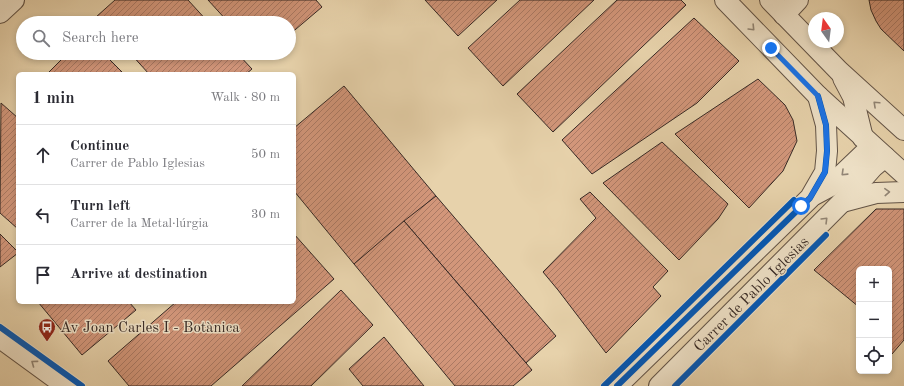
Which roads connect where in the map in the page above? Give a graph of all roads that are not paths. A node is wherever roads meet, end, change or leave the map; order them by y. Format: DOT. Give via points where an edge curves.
graph roads {
  1 [pos="14,0"];
  2 [pos="725,0"];
  3 [pos="770,0"];
  4 [pos="798,0"];
  5 [pos="0,13"];
  6 [pos="784,15"];
  7 [pos="839,72"];
  8 [pos="818,96"];
  9 [pos="904,130"];
  10 [pos="873,152"];
  11 [pos="904,174"];
  12 [pos="904,192"];
  13 [pos="810,198"];
  14 [pos="842,202"];
  15 [pos="0,338"];
  16 [pos="66,386"];
  17 [pos="617,386"];
  18 [pos="659,386"];
  1 -- 5 [label="street"];
  2 -- 8 [label="street, one-way"];
  3 -- 6 [label="street"];
  4 -- 6 [label="street"];
  6 -- 7 [label="street"];
  9 -- 7 [label="street, one-way"];
  7 -- 10 [label="street" via="853,97"];
  8 -- 10 [label="street"];
  8 -- 13 [label="street, Carrer de Pablo Iglesias" via="826,125 827,151 825,172"];
  10 -- 11 [label="street"];
  10 -- 13 [label="street, Carrer de Pablo Iglesias, one-way" via="829,187"];
  10 -- 14 [label="street, Carrer de Pablo Iglesias"];
  14 -- 12 [label="street, Carrer de Pablo Iglesias, one-way" via="876,192"];
  13 -- 17 [label="street, Carrer de Pablo Iglesias"];
  18 -- 14 [label="street, Carrer de Pablo Iglesias, one-way"];
  16 -- 15 [label="street, one-way"];
}
